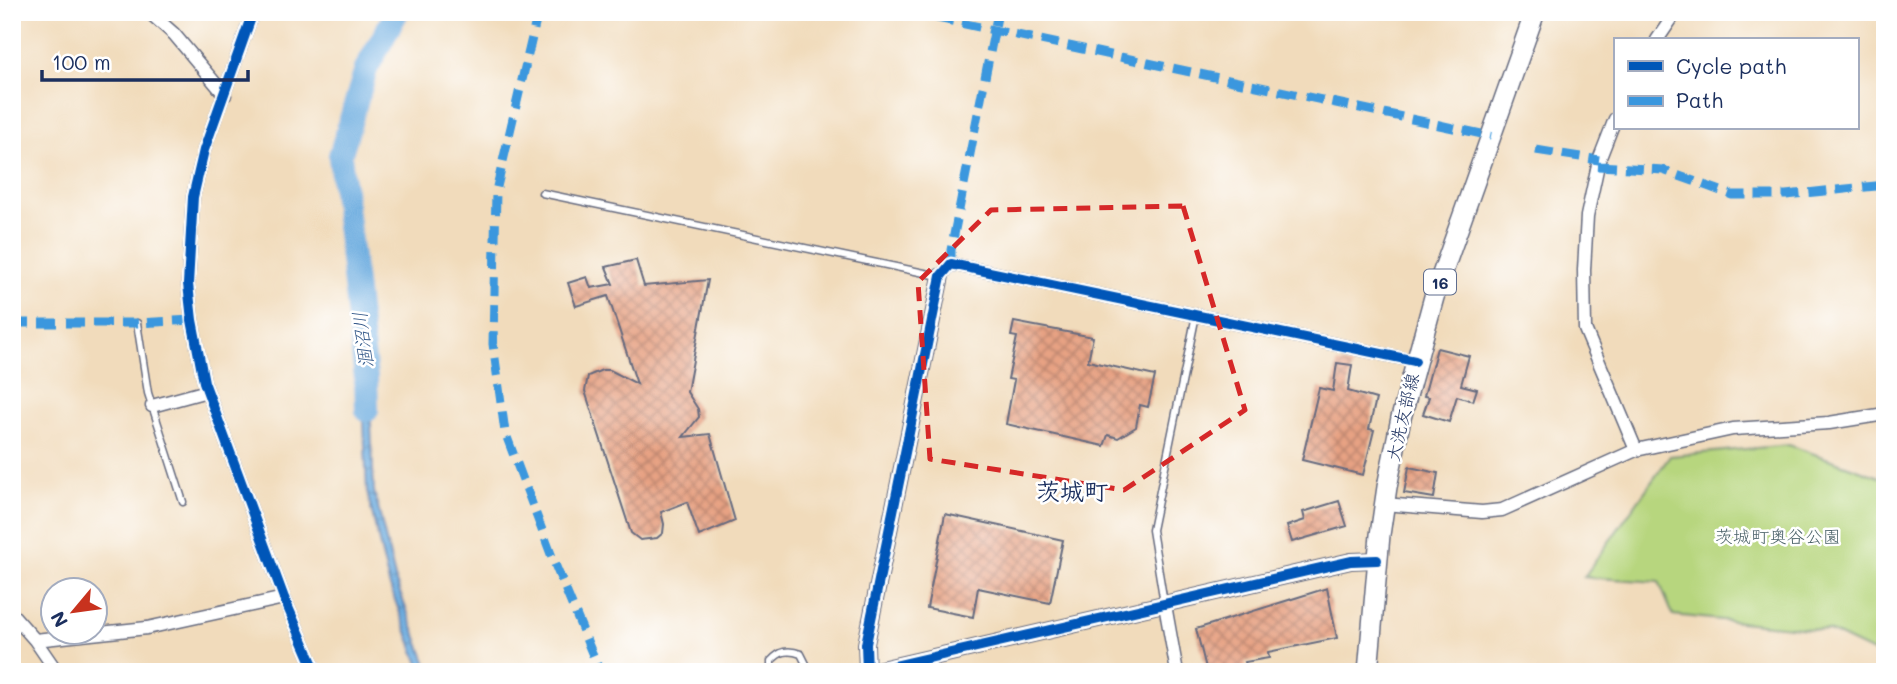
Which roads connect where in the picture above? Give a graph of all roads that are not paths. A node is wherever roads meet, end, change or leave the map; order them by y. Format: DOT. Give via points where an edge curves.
graph roads {
  1 [pos="149,12"];
  2 [pos="253,12"];
  3 [pos="1535,12"];
  4 [pos="1676,12"];
  5 [pos="1658,38"];
  6 [pos="225,95"];
  7 [pos="1614,122"];
  8 [pos="542,193"];
  9 [pos="941,276"];
  10 [pos="1196,314"];
  11 [pos="138,323"];
  12 [pos="1415,361"];
  13 [pos="207,391"];
  14 [pos="152,406"];
  15 [pos="1885,414"];
  16 [pos="1636,450"];
  17 [pos="183,502"];
  18 [pos="1384,503"];
  19 [pos="1377,560"];
  20 [pos="284,598"];
  21 [pos="1164,605"];
  22 [pos="12,614"];
  23 [pos="35,640"];
  24 [pos="57,672"];
  25 [pos="316,672"];
  26 [pos="771,672"];
  27 [pos="810,672"];
  28 [pos="868,672"];
  29 [pos="1177,672"];
  30 [pos="1368,672"];
  1 -- 6 [label="street" via="174,34"];
  2 -- 6 [label="street"];
  3 -- 12 [label="main road, 大洗友部線 / 16"];
  4 -- 5 [label="street"];
  6 -- 13 [label="street" via="204,150 189,242 192,320"];
  7 -- 16 [label="street" via="1599,160 1587,216 1586,329"];
  8 -- 9 [label="lane"];
  9 -- 10 [label="street" via="951,264"];
  9 -- 28 [label="street" via="866,644"];
  10 -- 12 [label="street"];
  10 -- 21 [label="lane" via="1152,530"];
  11 -- 14 [label="lane"];
  12 -- 18 [label="main road, 大洗友部線 / 16"];
  13 -- 14 [label="street"];
  13 -- 20 [label="street"];
  14 -- 17 [label="lane"];
  15 -- 16 [label="street" via="1733,429"];
  16 -- 18 [label="street" via="1502,510"];
  18 -- 19 [label="main road, 大洗友部線 / 16"];
  19 -- 21 [label="street" via="1351,561"];
  19 -- 30 [label="main road, 大洗友部線 / 16"];
  20 -- 23 [label="street" via="147,628"];
  20 -- 25 [label="street"];
  21 -- 28 [label="street"];
  21 -- 29 [label="street"];
  22 -- 23 [label="street"];
  23 -- 24 [label="street"];
  26 -- 27 [label="lane" via="771,661 792,651 800,654"];
}
